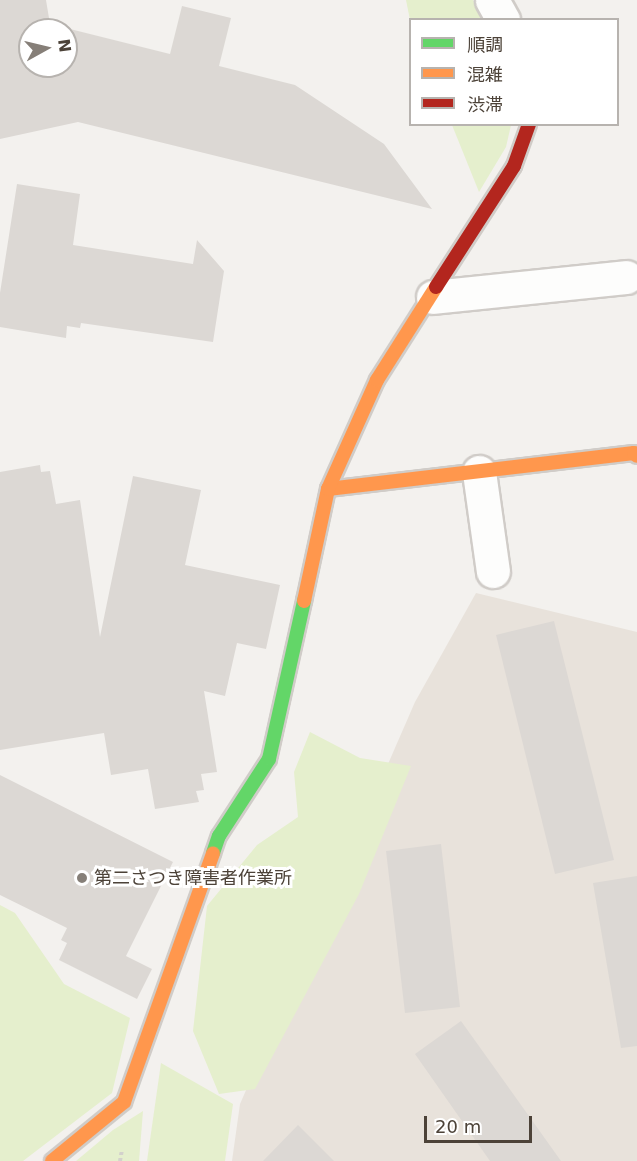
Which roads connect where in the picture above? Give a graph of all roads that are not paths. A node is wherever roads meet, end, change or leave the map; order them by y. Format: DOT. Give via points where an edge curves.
graph roads {
  1 [pos="492,0"];
  2 [pos="502,18"];
  3 [pos="529,126"];
  4 [pos="626,277"];
  5 [pos="433,297"];
  6 [pos="637,456"];
  7 [pos="478,472"];
  8 [pos="328,489"];
  9 [pos="492,571"];
  10 [pos="52,1161"];
  1 -- 2 [label="street"];
  3 -- 5 [label="street" via="514,166"];
  4 -- 5 [label="street"];
  5 -- 8 [label="street" via="377,380"];
  6 -- 7 [label="street" via="634,453"];
  7 -- 8 [label="street"];
  7 -- 9 [label="street"];
  8 -- 10 [label="street" via="269,759 219,836 124,1102"];
}
